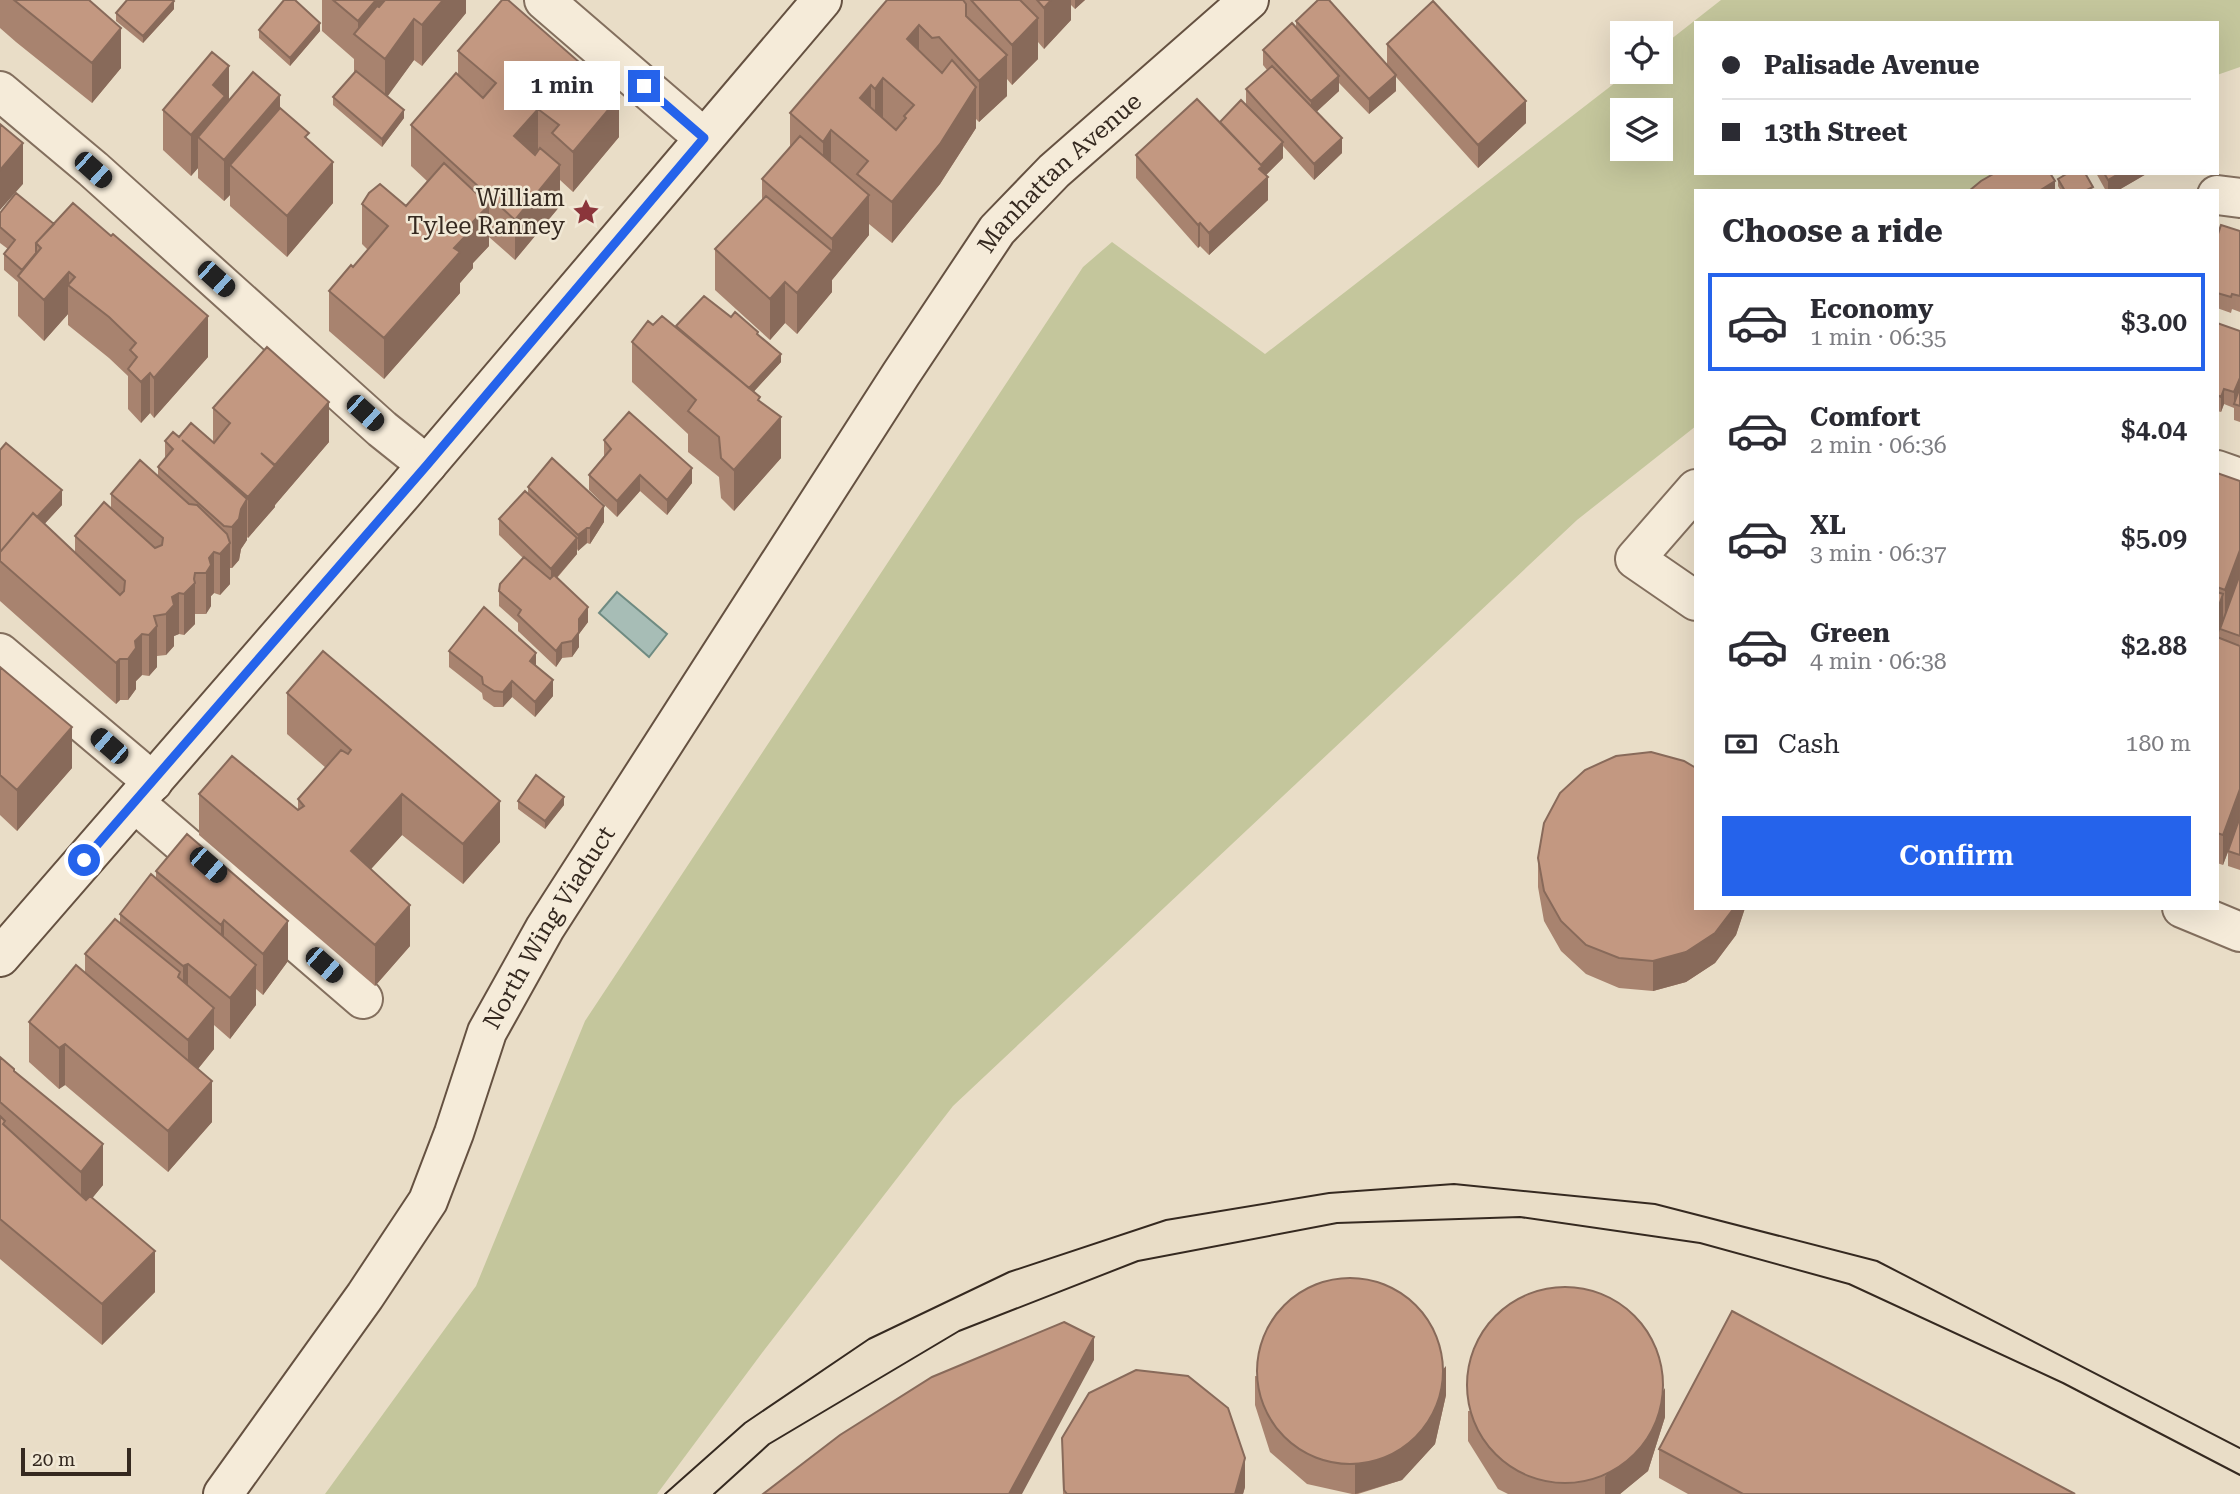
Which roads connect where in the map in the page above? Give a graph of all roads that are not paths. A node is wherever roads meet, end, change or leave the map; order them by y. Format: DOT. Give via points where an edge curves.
graph roads {
  1 [pos="544,0"];
  2 [pos="822,0"];
  3 [pos="1249,0"];
  4 [pos="0,91"];
  5 [pos="704,138"];
  6 [pos="2219,195"];
  7 [pos="2240,198"];
  8 [pos="901,374"];
  9 [pos="427,465"];
  10 [pos="2219,471"];
  11 [pos="2240,478"];
  12 [pos="1694,491"];
  13 [pos="1694,600"];
  14 [pos="0,653"];
  15 [pos="144,792"];
  16 [pos="2187,910"];
  17 [pos="2240,932"];
  18 [pos="0,957"];
  19 [pos="363,999"];
  20 [pos="223,1494"];
  1 -- 5 [label="main road"];
  2 -- 5 [label="main road"];
  3 -- 8 [label="main road, Manhattan Avenue" via="1054,171 997,230"];
  4 -- 9 [label="main road"];
  5 -- 9 [label="main road"];
  6 -- 7 [label="main road"];
  8 -- 20 [label="main road, North Wing Viaduct" via="545,928 487,1032 428,1200"];
  9 -- 15 [label="main road"];
  10 -- 11 [label="main road"];
  12 -- 13 [label="main road" via="1636,559"];
  14 -- 15 [label="main road"];
  15 -- 18 [label="main road"];
  15 -- 19 [label="main road"];
  16 -- 17 [label="main road"];
}
